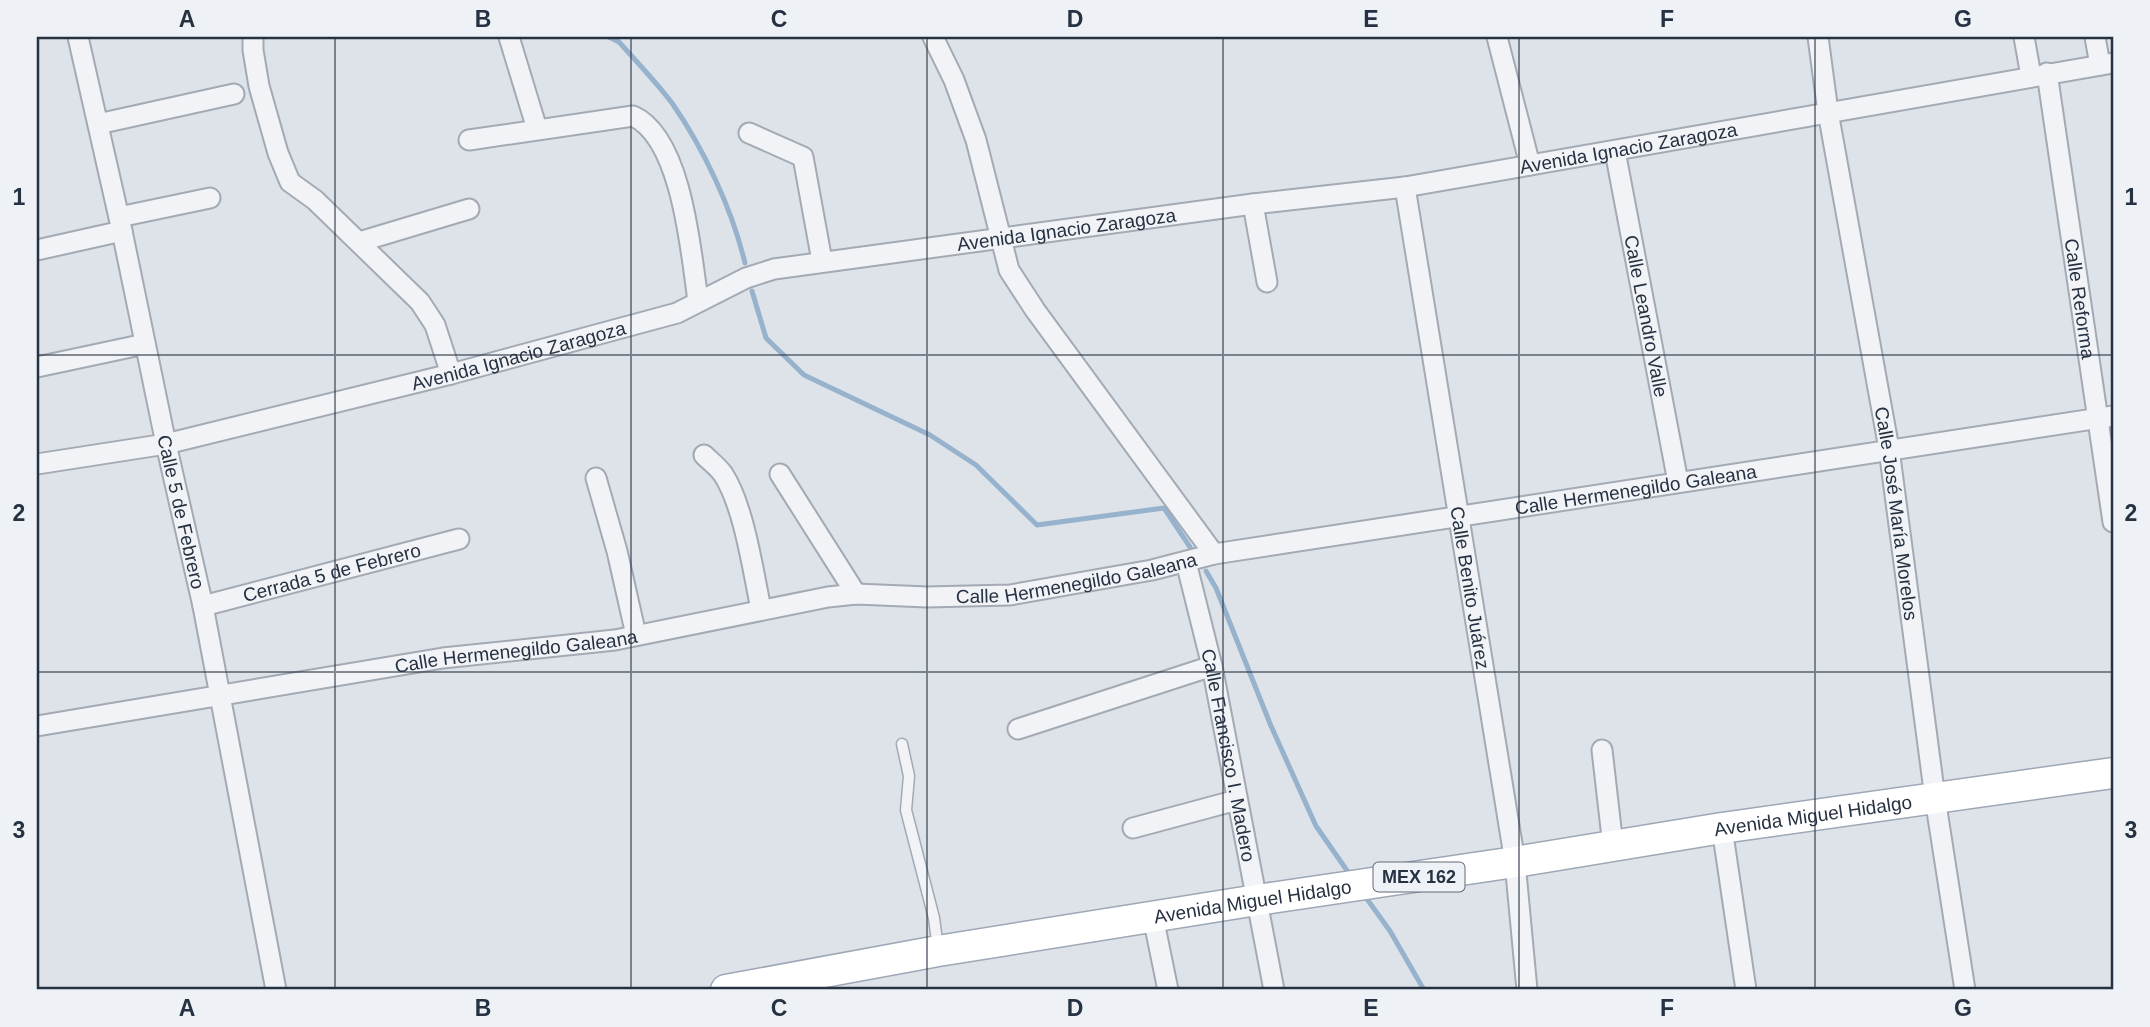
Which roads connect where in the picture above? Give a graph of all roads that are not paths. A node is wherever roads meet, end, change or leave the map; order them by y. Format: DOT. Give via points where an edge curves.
graph roads {
  1 [pos="78,37"];
  2 [pos="253,37"];
  3 [pos="509,37"];
  4 [pos="933,37"];
  5 [pos="1497,37"];
  6 [pos="1818,37"];
  7 [pos="2024,37"];
  8 [pos="2095,37"];
  9 [pos="2106,64"];
  10 [pos="2039,74"];
  11 [pos="234,94"];
  12 [pos="1828,112"];
  13 [pos="98,124"];
  14 [pos="537,129"];
  15 [pos="749,133"];
  16 [pos="469,140"];
  17 [pos="1615,151"];
  18 [pos="1530,166"];
  19 [pos="1405,187"];
  20 [pos="210,198"];
  21 [pos="1253,204"];
  22 [pos="469,209"];
  23 [pos="120,224"];
  24 [pos="1000,239"];
  25 [pos="359,242"];
  26 [pos="37,250"];
  27 [pos="822,261"];
  28 [pos="1267,282"];
  29 [pos="698,300"];
  30 [pos="145,344"];
  31 [pos="37,367"];
  32 [pos="451,374"];
  33 [pos="2106,416"];
  34 [pos="166,444"];
  35 [pos="1889,449"];
  36 [pos="704,455"];
  37 [pos="37,464"];
  38 [pos="780,474"];
  39 [pos="596,478"];
  40 [pos="1678,482"];
  41 [pos="1459,516"];
  42 [pos="2113,522"];
  43 [pos="460,539"];
  44 [pos="1214,554"];
  45 [pos="1186,562"];
  46 [pos="856,594"];
  47 [pos="203,606"];
  48 [pos="761,610"];
  49 [pos="636,635"];
  50 [pos="1212,666"];
  51 [pos="219,695"];
  52 [pos="37,726"];
  53 [pos="1018,729"];
  54 [pos="902,744"];
  55 [pos="1602,750"];
  56 [pos="2113,773"];
  57 [pos="1935,798"];
  58 [pos="1237,800"];
  59 [pos="1133,828"];
  60 [pos="1722,828"];
  61 [pos="1613,846"];
  62 [pos="1515,862"];
  63 [pos="1257,900"];
  64 [pos="1153,918"];
  65 [pos="938,951"];
  66 [pos="838,980"];
  67 [pos="276,990"];
  68 [pos="726,990"];
  69 [pos="1168,990"];
  70 [pos="1274,990"];
  71 [pos="1527,990"];
  72 [pos="1746,990"];
  73 [pos="1965,990"];
  1 -- 13 [label="street, Calle 5 de Febrero"];
  2 -- 25 [label="street" via="259,86 290,182"];
  3 -- 14 [label="street"];
  4 -- 24 [label="street" via="976,140"];
  5 -- 18 [label="street"];
  6 -- 12 [label="street, Calle José María Morelos"];
  7 -- 10 [label="street, Calle Reforma"];
  8 -- 9 [label="street"];
  9 -- 10 [label="street, Avenida Ignacio Zaragoza"];
  10 -- 12 [label="street, Avenida Ignacio Zaragoza"];
  10 -- 33 [label="street, Calle Reforma"];
  11 -- 13 [label="street"];
  12 -- 17 [label="street, Avenida Ignacio Zaragoza"];
  12 -- 35 [label="street, Calle José María Morelos"];
  13 -- 23 [label="street, Calle 5 de Febrero"];
  14 -- 16 [label="street"];
  14 -- 29 [label="street" via="633,116 645,121 675,173"];
  15 -- 27 [label="street" via="803,157"];
  17 -- 18 [label="street, Avenida Ignacio Zaragoza"];
  17 -- 40 [label="street, Calle Leandro Valle"];
  18 -- 19 [label="street, Avenida Ignacio Zaragoza"];
  19 -- 21 [label="street, Avenida Ignacio Zaragoza"];
  19 -- 41 [label="street, Calle Benito Juárez"];
  20 -- 23 [label="street"];
  21 -- 24 [label="street, Avenida Ignacio Zaragoza"];
  21 -- 28 [label="street"];
  22 -- 25 [label="street"];
  23 -- 26 [label="street"];
  23 -- 30 [label="street, Calle 5 de Febrero"];
  24 -- 27 [label="street, Avenida Ignacio Zaragoza"];
  24 -- 44 [label="street" via="1009,270 1035,310"];
  25 -- 32 [label="street" via="420,302 435,324"];
  27 -- 29 [label="street, Avenida Ignacio Zaragoza" via="774,269"];
  29 -- 32 [label="street, Avenida Ignacio Zaragoza" via="677,313"];
  30 -- 31 [label="street"];
  30 -- 34 [label="street, Calle 5 de Febrero"];
  32 -- 34 [label="street, Avenida Ignacio Zaragoza"];
  33 -- 35 [label="street, Calle Hermenegildo Galeana"];
  33 -- 42 [label="street, Calle Reforma"];
  34 -- 37 [label="street, Avenida Ignacio Zaragoza"];
  34 -- 47 [label="street, Calle 5 de Febrero"];
  35 -- 40 [label="street, Calle Hermenegildo Galeana"];
  35 -- 57 [label="street, Calle José María Morelos"];
  36 -- 48 [label="street" via="722,473 739,515"];
  38 -- 46 [label="street"];
  39 -- 49 [label="street"];
  40 -- 41 [label="street, Calle Hermenegildo Galeana"];
  41 -- 44 [label="street, Calle Hermenegildo Galeana"];
  41 -- 62 [label="street, Calle Benito Juárez"];
  43 -- 47 [label="street, Cerrada 5 de Febrero"];
  44 -- 45 [label="street, Calle Hermenegildo Galeana"];
  45 -- 46 [label="street, Calle Hermenegildo Galeana" via="1010,595"];
  45 -- 50 [label="street, Calle Francisco I. Madero"];
  46 -- 48 [label="street, Calle Hermenegildo Galeana"];
  47 -- 51 [label="street, Calle 5 de Febrero"];
  48 -- 49 [label="street, Calle Hermenegildo Galeana"];
  49 -- 51 [label="street, Calle Hermenegildo Galeana" via="443,658"];
  50 -- 53 [label="street"];
  50 -- 58 [label="street, Calle Francisco I. Madero"];
  51 -- 52 [label="street, Calle Hermenegildo Galeana"];
  51 -- 67 [label="street, Calle 5 de Febrero"];
  54 -- 65 [label="lane" via="909,776 906,810"];
  55 -- 61 [label="street"];
  56 -- 57 [label="main road, Avenida Miguel Hidalgo / MEX 162"];
  57 -- 60 [label="main road, Avenida Miguel Hidalgo / MEX 162"];
  57 -- 73 [label="street, Calle José María Morelos"];
  58 -- 59 [label="street"];
  58 -- 63 [label="street, Calle Francisco I. Madero"];
  60 -- 61 [label="main road, Avenida Miguel Hidalgo / MEX 162"];
  60 -- 72 [label="street"];
  61 -- 62 [label="main road, Avenida Miguel Hidalgo / MEX 162"];
  62 -- 63 [label="main road, Avenida Miguel Hidalgo / MEX 162"];
  62 -- 71 [label="street, Calle Benito Juárez"];
  63 -- 64 [label="main road, Avenida Miguel Hidalgo / MEX 162"];
  63 -- 70 [label="street, Calle Francisco I. Madero"];
  64 -- 65 [label="main road, Avenida Miguel Hidalgo / MEX 162"];
  64 -- 69 [label="street"];
  65 -- 66 [label="main road, Avenida Miguel Hidalgo / MEX 162"];
  66 -- 68 [label="main road, Avenida Miguel Hidalgo / MEX 162"];
}
